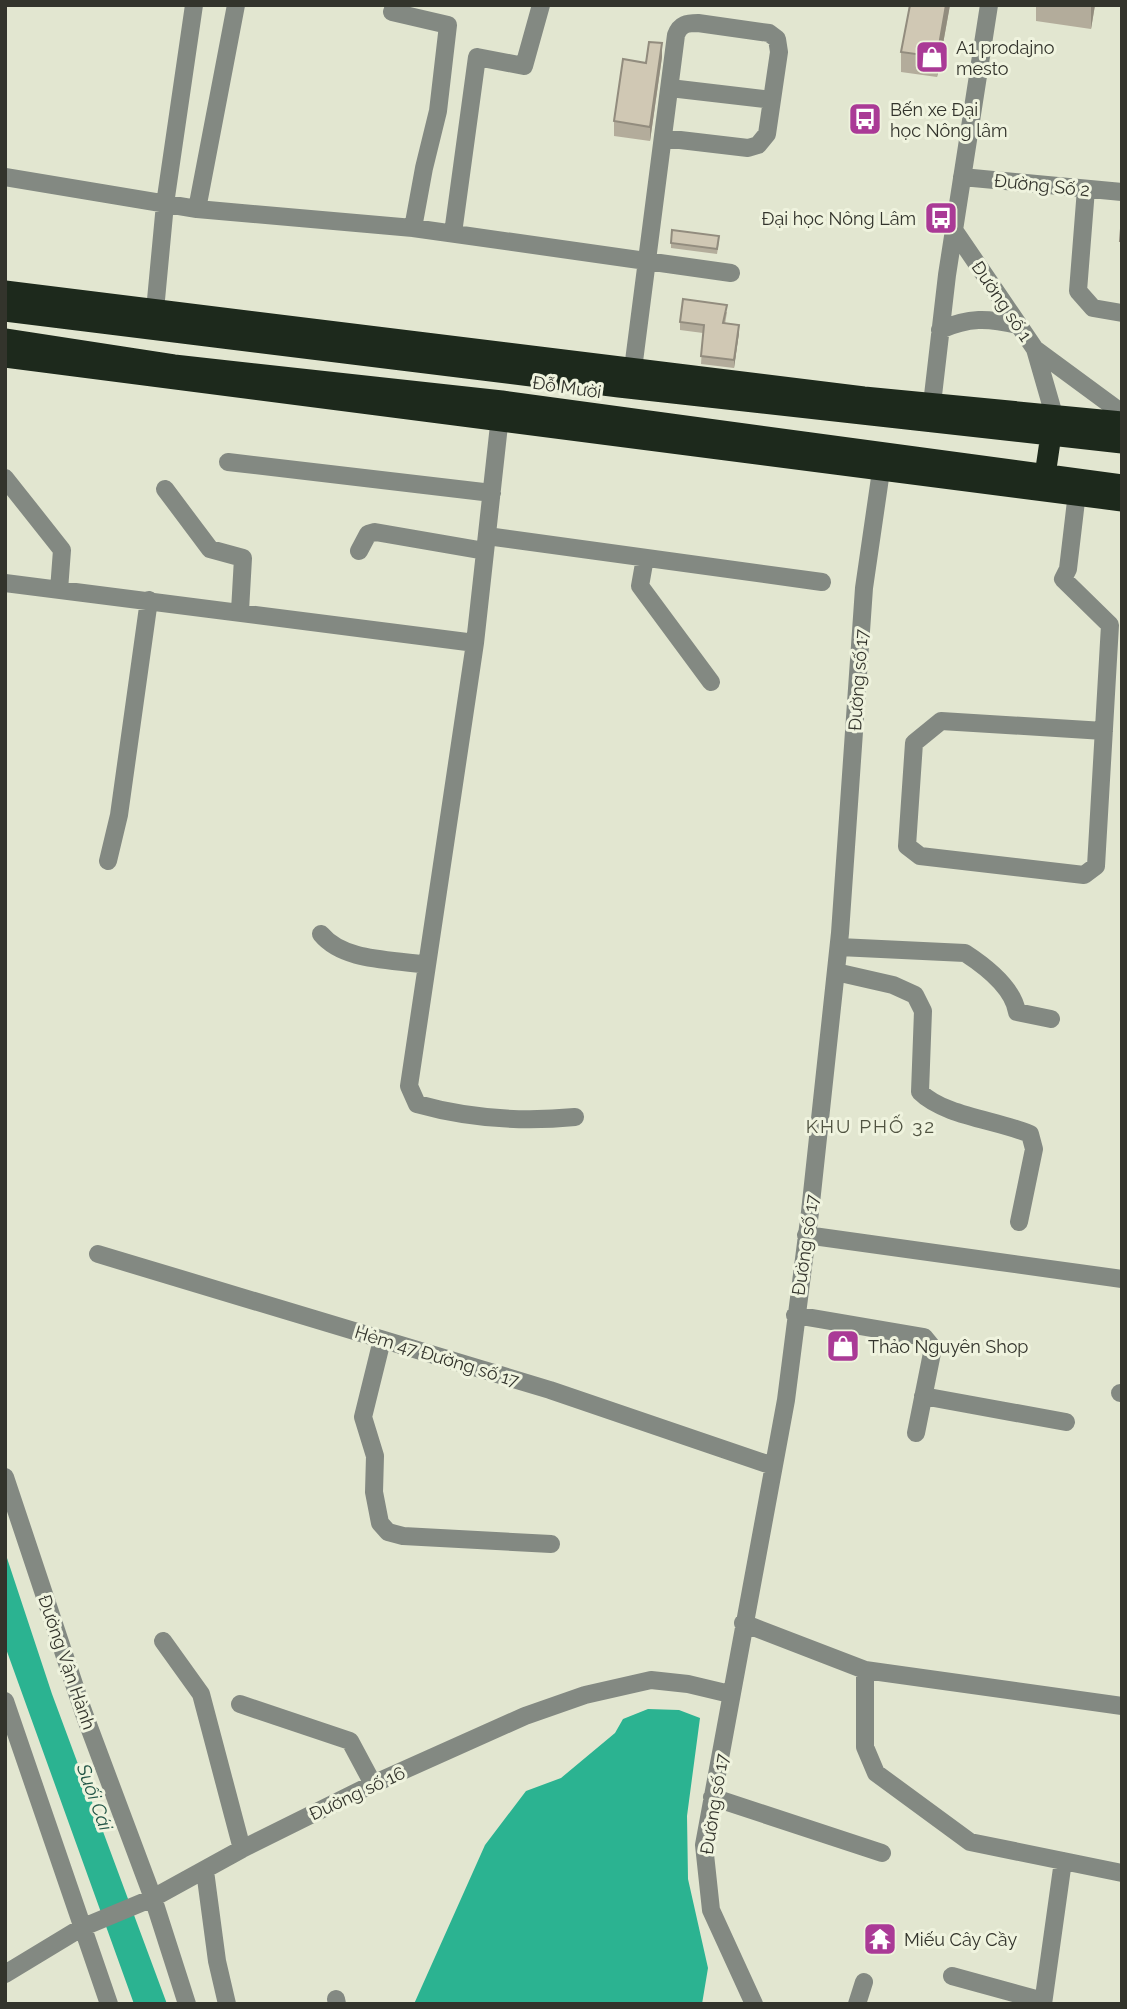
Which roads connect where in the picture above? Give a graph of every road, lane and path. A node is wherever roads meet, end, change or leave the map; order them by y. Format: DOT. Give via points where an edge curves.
graph roads {
  1 [pos="194,5"];
  2 [pos="236,5"];
  3 [pos="541,5"];
  4 [pos="989,5"];
  5 [pos="392,12"];
  6 [pos="670,88"];
  7 [pos="772,100"];
  8 [pos="663,140"];
  9 [pos="5,177"];
  10 [pos="962,177"];
  11 [pos="1086,190"];
  12 [pos="1122,192"];
  13 [pos="166,204"];
  14 [pos="197,209"];
  15 [pos="414,228"];
  16 [pos="954,230"];
  17 [pos="453,233"];
  18 [pos="647,261"];
  19 [pos="731,273"];
  20 [pos="5,291"];
  21 [pos="155,310"];
  22 [pos="5,311"];
  23 [pos="1122,313"];
  24 [pos="1018,325"];
  25 [pos="940,330"];
  26 [pos="153,331"];
  27 [pos="5,340"];
  28 [pos="1035,349"];
  29 [pos="5,357"];
  30 [pos="633,369"];
  31 [pos="932,405"];
  32 [pos="888,408"];
  33 [pos="501,410"];
  34 [pos="1122,413"];
  35 [pos="1122,422"];
  36 [pos="1052,425"];
  37 [pos="1122,443"];
  38 [pos="228,462"];
  39 [pos="882,462"];
  40 [pos="923,468"];
  41 [pos="5,478"];
  42 [pos="1044,483"];
  43 [pos="1122,485"];
  44 [pos="1078,488"];
  45 [pos="164,489"];
  46 [pos="492,493"];
  47 [pos="1122,501"];
  48 [pos="486,544"];
  49 [pos="359,551"];
  50 [pos="645,558"];
  51 [pos="822,582"];
  52 [pos="5,583"];
  53 [pos="59,590"];
  54 [pos="149,600"];
  55 [pos="240,611"];
  56 [pos="475,643"];
  57 [pos="711,682"];
  58 [pos="1104,731"];
  59 [pos="108,861"];
  60 [pos="321,934"];
  61 [pos="839,947"];
  62 [pos="427,965"];
  63 [pos="836,972"];
  64 [pos="1051,1019"];
  65 [pos="575,1117"];
  66 [pos="1019,1222"];
  67 [pos="806,1235"];
  68 [pos="99,1254"];
  69 [pos="1122,1279"];
  70 [pos="795,1315"];
  71 [pos="382,1340"];
  72 [pos="923,1396"];
  73 [pos="1066,1422"];
  74 [pos="916,1433"];
  75 [pos="773,1466"];
  76 [pos="5,1477"];
  77 [pos="551,1544"];
  78 [pos="743,1623"];
  79 [pos="163,1641"];
  80 [pos="865,1671"];
  81 [pos="730,1694"];
  82 [pos="5,1701"];
  83 [pos="240,1704"];
  84 [pos="1122,1706"];
  85 [pos="373,1784"];
  86 [pos="712,1797"];
  87 [pos="242,1849"];
  88 [pos="882,1853"];
  89 [pos="1063,1861"];
  90 [pos="205,1871"];
  91 [pos="1122,1873"];
  92 [pos="145,1902"];
  93 [pos="88,1925"];
  94 [pos="5,1974"];
  95 [pos="952,1976"];
  96 [pos="864,1982"];
  97 [pos="1043,2002"];
  98 [pos="109,2004"];
  99 [pos="187,2004"];
  100 [pos="228,2004"];
  101 [pos="754,2004"];
  102 [pos="857,2004"];
  1 -- 13 [label="street"];
  2 -- 14 [label="street"];
  3 -- 17 [label="street" via="524,66 477,57"];
  4 -- 10 [label="street, Đường số 1"];
  5 -- 15 [label="street" via="448,25 438,111"];
  6 -- 7 [label="street"];
  6 -- 7 [label="street" via="678,31 687,23 698,23 774,36 780,47"];
  6 -- 8 [label="street"];
  7 -- 8 [label="street" via="765,138 753,147"];
  8 -- 18 [label="street"];
  9 -- 13 [label="street"];
  10 -- 11 [label="street, Đường Số 2"];
  10 -- 16 [label="street, Đường số 1"];
  11 -- 12 [label="street, Đường Số 2"];
  11 -- 23 [label="street" via="1078,291 1093,308"];
  13 -- 14 [label="street"];
  13 -- 21 [label="street"];
  14 -- 15 [label="street"];
  15 -- 17 [label="street"];
  16 -- 24 [label="street, Đường số 1"];
  16 -- 25 [label="street, Đường số 1"];
  17 -- 18 [label="street"];
  18 -- 19 [label="street"];
  18 -- 30 [label="street"];
  20 -- 21 [label="highway, Đỗ Mười"];
  21 -- 26 [label="street"];
  21 -- 30 [label="highway, Đỗ Mười"];
  22 -- 26 [label="highway, Đỗ Mười"];
  24 -- 25 [label="street" via="987,318 963,320"];
  24 -- 28 [label="street, Đường số 1"];
  25 -- 31 [label="street, Đường số 1"];
  26 -- 32 [label="highway, Đỗ Mười"];
  27 -- 33 [label="highway, Đỗ Mười"];
  28 -- 34 [label="street"];
  28 -- 36 [label="street, Đường số 1"];
  29 -- 33 [label="highway, Đỗ Mười"];
  30 -- 32 [label="highway, Đỗ Mười"];
  31 -- 32 [label="highway, Đỗ Mười"];
  31 -- 32 [label="street"];
  31 -- 36 [label="highway, Đỗ Mười"];
  31 -- 40 [label="highway"];
  32 -- 39 [label="highway"];
  33 -- 39 [label="highway, Đỗ Mười"];
  33 -- 46 [label="street"];
  35 -- 36 [label="highway, Đỗ Mười"];
  36 -- 37 [label="highway, Đỗ Mười"];
  36 -- 42 [label="highway"];
  38 -- 46 [label="street"];
  39 -- 40 [label="highway, Đỗ Mười"];
  39 -- 61 [label="street, Đường số 17" via="864,588"];
  40 -- 42 [label="highway, Đỗ Mười"];
  41 -- 53 [label="street" via="62,550"];
  42 -- 44 [label="highway, Đỗ Mười"];
  43 -- 44 [label="highway, Đỗ Mười"];
  44 -- 47 [label="highway, Đỗ Mười"];
  44 -- 58 [label="street" via="1063,579 1110,625"];
  45 -- 55 [label="street" via="210,549 243,558"];
  46 -- 48 [label="street"];
  48 -- 49 [label="street" via="375,532 368,534"];
  48 -- 50 [label="street"];
  48 -- 56 [label="street"];
  50 -- 51 [label="street"];
  50 -- 57 [label="street" via="640,586"];
  52 -- 53 [label="street"];
  53 -- 54 [label="street"];
  54 -- 55 [label="street"];
  54 -- 59 [label="street" via="119,816"];
  55 -- 56 [label="street"];
  56 -- 62 [label="street"];
  58 -- 58 [label="street" via="1096,866 1084,875 919,856 907,846 914,743 941,721"];
  60 -- 62 [label="street" via="330,946 344,952"];
  61 -- 63 [label="street, Đường số 17"];
  61 -- 64 [label="street" via="965,953 982,964 1015,1000 1017,1012"];
  62 -- 65 [label="street" via="409,1086 417,1104 447,1112 546,1120"];
  63 -- 66 [label="street" via="915,995 923,1011 920,1092 932,1104 1030,1134 1034,1149"];
  63 -- 67 [label="street, Đường số 17"];
  67 -- 69 [label="street"];
  67 -- 70 [label="street, Đường số 17"];
  68 -- 71 [label="street, Hẻm 47 Đường số 17"];
  70 -- 72 [label="street" via="924,1337 933,1348"];
  70 -- 75 [label="street, Đường số 17"];
  71 -- 75 [label="street, Hẻm 47 Đường số 17" via="550,1390"];
  71 -- 77 [label="street" via="363,1417 375,1456 374,1492 380,1523 388,1532 403,1536"];
  72 -- 73 [label="street"];
  72 -- 74 [label="street"];
  75 -- 78 [label="street, Đường số 17"];
  76 -- 92 [label="street, Đường Vận Hành"];
  78 -- 80 [label="street"];
  78 -- 81 [label="street, Đường số 17"];
  79 -- 87 [label="street" via="201,1694"];
  80 -- 84 [label="street"];
  80 -- 89 [label="street" via="865,1746 876,1773 970,1842"];
  81 -- 85 [label="street, Đường số 16" via="651,1680 585,1695 525,1716"];
  81 -- 86 [label="street, Đường số 17"];
  82 -- 93 [label="street"];
  83 -- 85 [label="street" via="350,1741"];
  85 -- 87 [label="street, Đường số 16"];
  86 -- 88 [label="street"];
  86 -- 101 [label="street, Đường số 17" via="704,1845 711,1910"];
  87 -- 90 [label="street, Đường số 16"];
  89 -- 91 [label="street"];
  89 -- 97 [label="street"];
  90 -- 92 [label="street, Đường số 16"];
  90 -- 100 [label="street" via="217,1961"];
  92 -- 93 [label="street, Đường số 16"];
  92 -- 99 [label="street, Đường Vận Hành"];
  93 -- 94 [label="street, Đường số 16"];
  93 -- 98 [label="street"];
  95 -- 97 [label="street"];
  96 -- 102 [label="street"];
}
